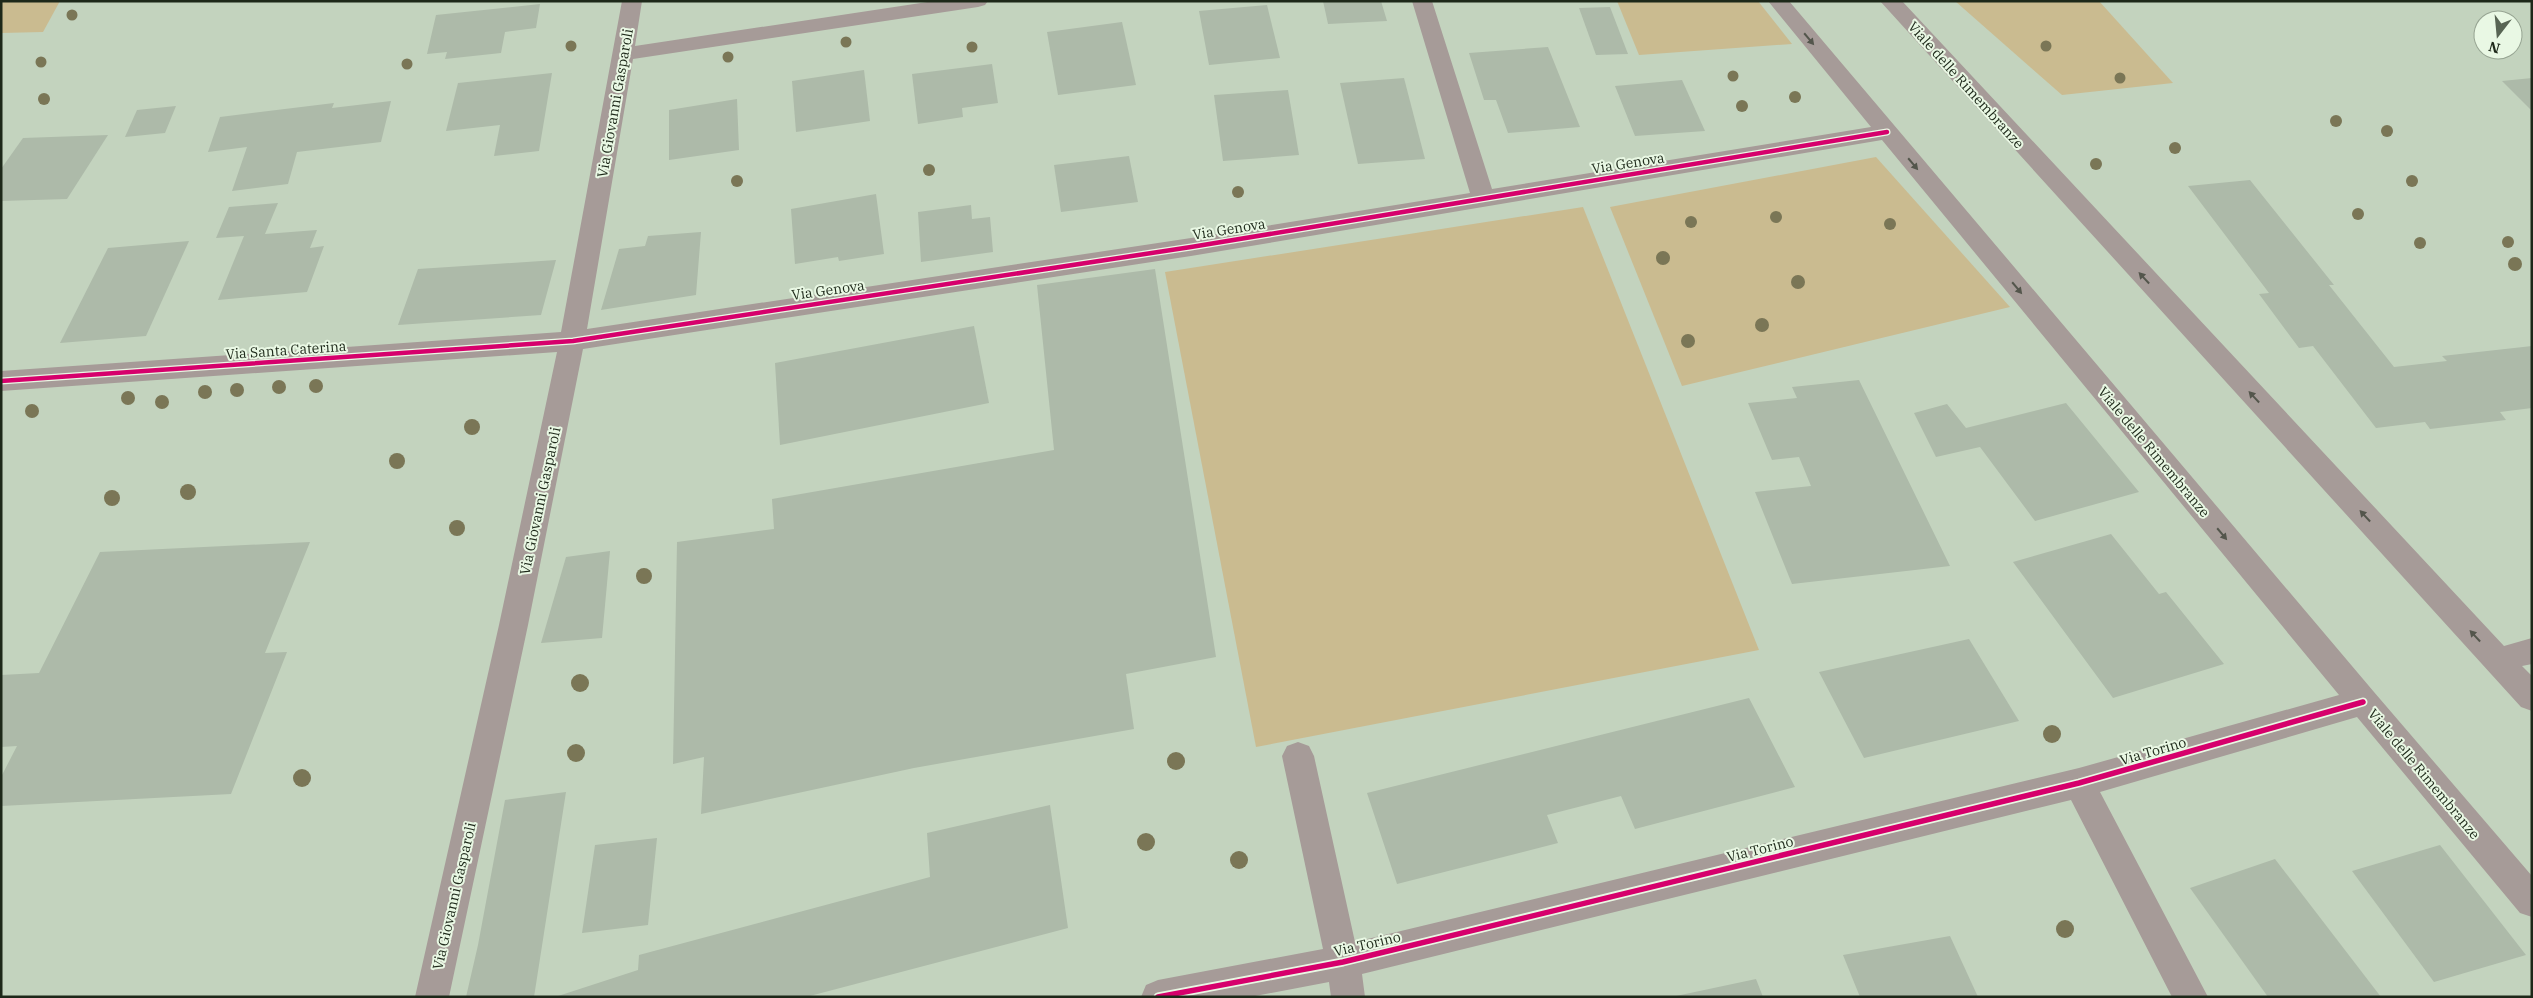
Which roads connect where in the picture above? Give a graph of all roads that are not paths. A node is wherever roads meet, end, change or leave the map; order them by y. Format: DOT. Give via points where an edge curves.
graph roads {
  1 [pos="632,1"];
  2 [pos="978,1"];
  3 [pos="1422,1"];
  4 [pos="1778,1"];
  5 [pos="1890,1"];
  6 [pos="624,54"];
  7 [pos="1886,132"];
  8 [pos="1483,198"];
  9 [pos="573,341"];
  10 [pos="1,381"];
  11 [pos="2532,651"];
  12 [pos="2500,662"];
  13 [pos="2532,698"];
  14 [pos="2363,702"];
  15 [pos="1298,756"];
  16 [pos="2079,783"];
  17 [pos="2532,901"];
  18 [pos="1343,962"];
  19 [pos="432,997"];
  20 [pos="1158,997"];
  21 [pos="1348,997"];
  22 [pos="2191,997"];
  1 -- 6 [label="street, Via Giovanni Gasparoli"];
  2 -- 6 [label="street"];
  3 -- 8 [label="street"];
  4 -- 7 [label="street, Viale delle Rimembranze, one-way"];
  12 -- 5 [label="street, Viale delle Rimembranze, one-way"];
  6 -- 9 [label="street, Via Giovanni Gasparoli"];
  7 -- 8 [label="street, Via Genova"];
  7 -- 14 [label="street, Viale delle Rimembranze, one-way"];
  8 -- 9 [label="street, Via Genova" via="1191,247"];
  9 -- 10 [label="street, Via Santa Caterina"];
  9 -- 19 [label="street, Via Giovanni Gasparoli" via="513,633"];
  11 -- 12 [label="street"];
  12 -- 13 [label="street, Viale delle Rimembranze"];
  14 -- 16 [label="street, Via Torino"];
  14 -- 17 [label="street, Viale delle Rimembranze"];
  15 -- 18 [label="street, Via Torino"];
  16 -- 18 [label="street, Via Torino"];
  16 -- 22 [label="street"];
  18 -- 20 [label="street, Via Torino"];
  18 -- 21 [label="street, Via Torino"];
}
